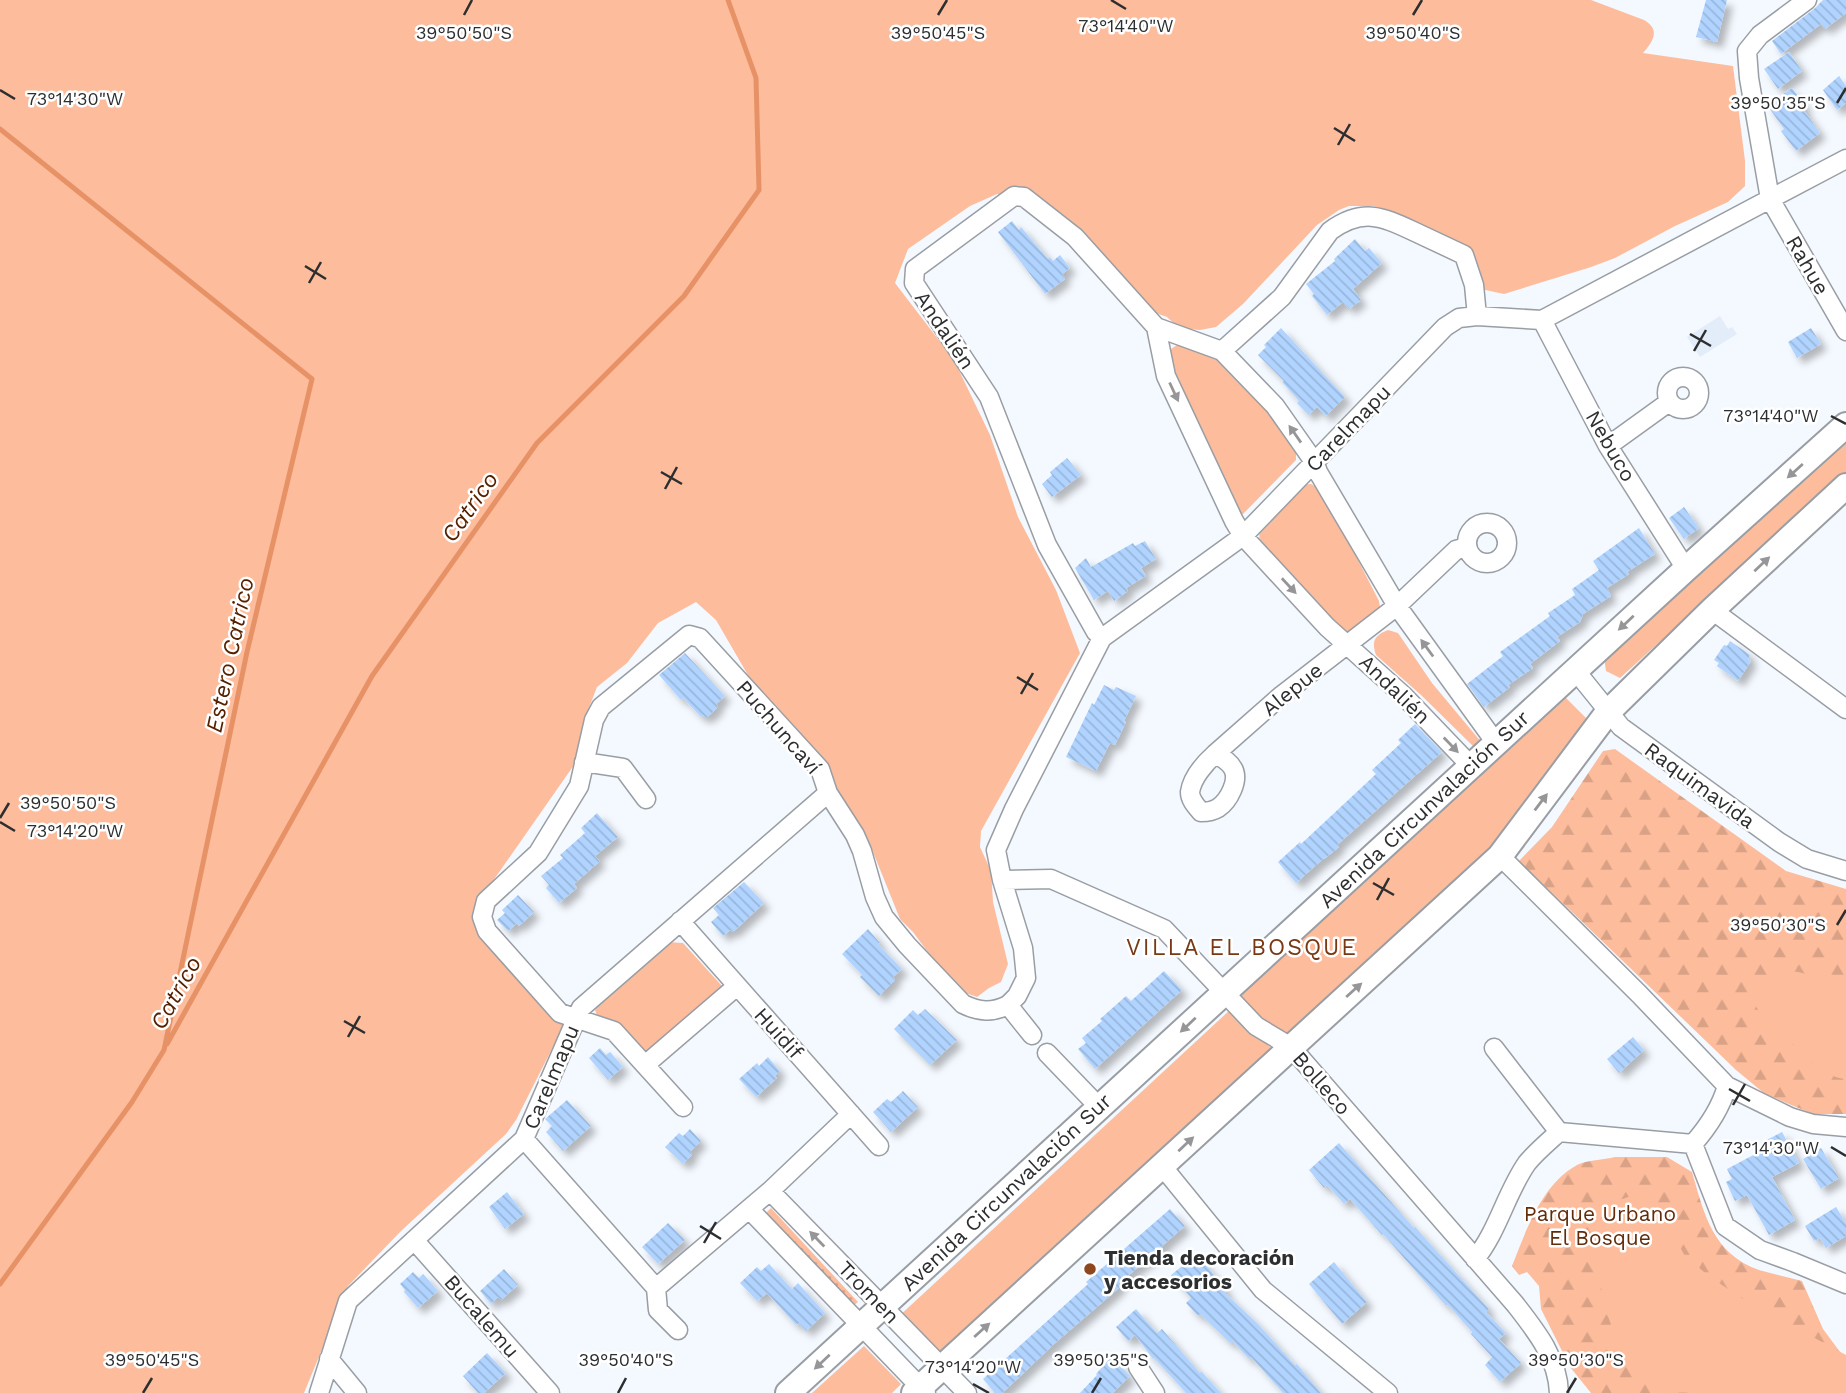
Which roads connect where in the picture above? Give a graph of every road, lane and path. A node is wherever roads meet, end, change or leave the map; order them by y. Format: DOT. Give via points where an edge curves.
graph roads {
  1 [pos="1807,0"];
  2 [pos="1846,159"];
  3 [pos="1770,199"];
  4 [pos="1478,316"];
  5 [pos="1542,320"];
  6 [pos="1156,327"];
  7 [pos="1846,331"];
  8 [pos="1222,351"];
  9 [pos="1669,402"];
  10 [pos="1846,425"];
  11 [pos="1608,446"];
  12 [pos="1315,463"];
  13 [pos="1846,486"];
  14 [pos="1244,536"];
  15 [pos="1467,547"];
  16 [pos="1686,569"];
  17 [pos="1397,606"];
  18 [pos="1712,610"];
  19 [pos="1102,638"];
  20 [pos="1348,645"];
  21 [pos="1575,670"];
  22 [pos="1846,709"];
  23 [pos="1608,712"];
  24 [pos="1496,743"];
  25 [pos="1215,754"];
  26 [pos="584,762"];
  27 [pos="1471,766"];
  28 [pos="828,793"];
  29 [pos="646,799"];
  30 [pos="1500,856"];
  31 [pos="1846,871"];
  32 [pos="1002,880"];
  33 [pos="680,921"];
  34 [pos="737,985"];
  35 [pos="1224,993"];
  36 [pos="1008,1005"];
  37 [pos="576,1020"];
  38 [pos="1032,1035"];
  39 [pos="1291,1047"];
  40 [pos="1494,1048"];
  41 [pos="1047,1053"];
  42 [pos="646,1065"];
  43 [pos="1727,1086"];
  44 [pos="684,1107"];
  45 [pos="1098,1107"];
  46 [pos="851,1114"];
  47 [pos="1846,1127"];
  48 [pos="1559,1132"];
  49 [pos="524,1139"];
  50 [pos="1693,1144"];
  51 [pos="879,1146"];
  52 [pos="1162,1166"];
  53 [pos="770,1191"];
  54 [pos="749,1209"];
  55 [pos="414,1240"];
  56 [pos="1475,1259"];
  57 [pos="1846,1284"];
  58 [pos="656,1288"];
  59 [pos="882,1306"];
  60 [pos="861,1326"];
  61 [pos="678,1329"];
  62 [pos="329,1359"];
  63 [pos="942,1367"];
  64 [pos="1138,1367"];
  65 [pos="920,1391"];
  66 [pos="319,1393"];
  67 [pos="357,1393"];
  68 [pos="550,1393"];
  69 [pos="788,1393"];
  70 [pos="967,1393"];
  71 [pos="1155,1393"];
  72 [pos="1388,1393"];
  73 [pos="1559,1393"];
  1 -- 3 [label="street" via="1760,35 1747,51"];
  2 -- 3 [label="street"];
  3 -- 5 [label="street"];
  3 -- 7 [label="street, Rahue"];
  4 -- 5 [label="street, Carelmapu"];
  4 -- 8 [label="street" via="1464,256 1387,219 1356,217 1330,231 1282,297"];
  4 -- 12 [label="street, Carelmapu" via="1459,318 1445,327"];
  5 -- 11 [label="street, Nebuco"];
  6 -- 8 [label="street, Andalién"];
  6 -- 14 [label="street, Andalién, one-way" via="1166,376"];
  6 -- 19 [label="street, Andalién" via="1075,236 1024,197 1014,196 915,269 914,283 989,397 1047,545"];
  12 -- 8 [label="street, Andalién, one-way" via="1275,406"];
  9 -- 11 [label="street"];
  10 -- 16 [label="main road, Avenida Circunvalación Sur, one-way"];
  11 -- 16 [label="street, Nebuco"];
  12 -- 14 [label="street, Carelmapu"];
  12 -- 17 [label="street, Andalién"];
  18 -- 13 [label="main road, one-way"];
  14 -- 19 [label="street, Carelmapu"];
  14 -- 20 [label="street, Andalién, one-way"];
  15 -- 17 [label="street, Alepue" via="1456,550"];
  16 -- 21 [label="main road, Avenida Circunvalación Sur, one-way"];
  17 -- 20 [label="street, Alepue"];
  24 -- 17 [label="street, Andalién, one-way"];
  18 -- 22 [label="street"];
  18 -- 23 [label="main road"];
  19 -- 32 [label="street, Carelmapu" via="996,850"];
  20 -- 25 [label="street, Alepue"];
  20 -- 27 [label="street, Andalién, one-way"];
  21 -- 23 [label="street, Raquimavida"];
  21 -- 24 [label="main road, Avenida Circunvalación Sur"];
  30 -- 23 [label="main road, one-way"];
  23 -- 31 [label="street, Raquimavida" via="1621,727 1779,842 1807,859"];
  24 -- 27 [label="main road, Avenida Circunvalación Sur"];
  26 -- 28 [label="street, Puchuncaví" via="601,707 689,635 700,638 820,769"];
  26 -- 29 [label="street" via="623,768"];
  26 -- 37 [label="street" via="579,786 538,853 486,901 482,917 487,931 560,1013"];
  27 -- 35 [label="main road, Avenida Circunvalación Sur"];
  28 -- 33 [label="street, Carelmapu"];
  28 -- 36 [label="street, Puchuncaví" via="859,843 879,907 907,946 963,1004 982,1011"];
  39 -- 30 [label="main road, one-way"];
  30 -- 43 [label="street"];
  32 -- 35 [label="street, Bolleco" via="1051,878 1164,929"];
  32 -- 36 [label="street, Carelmapu" via="1023,948 1026,978"];
  33 -- 34 [label="street, Huidif"];
  33 -- 37 [label="street, Carelmapu" via="581,1008"];
  34 -- 42 [label="street"];
  34 -- 46 [label="street, Huidif"];
  35 -- 39 [label="street, Bolleco" via="1256,1026"];
  35 -- 45 [label="main road, Avenida Circunvalación Sur, one-way"];
  36 -- 38 [label="street"];
  37 -- 42 [label="street" via="614,1031"];
  37 -- 49 [label="street, Carelmapu"];
  52 -- 39 [label="main road, one-way"];
  39 -- 56 [label="street, Bolleco"];
  40 -- 48 [label="street"];
  41 -- 45 [label="street"];
  42 -- 44 [label="street"];
  43 -- 47 [label="street" via="1790,1117"];
  43 -- 50 [label="street"];
  45 -- 59 [label="main road, Avenida Circunvalación Sur"];
  46 -- 51 [label="street, Huidif"];
  46 -- 53 [label="street"];
  48 -- 50 [label="street"];
  48 -- 56 [label="street" via="1528,1162 1485,1248"];
  49 -- 55 [label="street, Carelmapu"];
  49 -- 58 [label="street"];
  50 -- 57 [label="street" via="1725,1226 1760,1250"];
  63 -- 52 [label="main road, one-way"];
  52 -- 72 [label="street" via="1263,1290"];
  53 -- 54 [label="street"];
  59 -- 53 [label="street, Tromen, one-way"];
  54 -- 58 [label="street"];
  54 -- 60 [label="street, Tromen"];
  55 -- 62 [label="street, Carelmapu" via="348,1300"];
  55 -- 68 [label="street, Bucalemu"];
  56 -- 73 [label="street, Bolleco" via="1544,1342"];
  58 -- 61 [label="street" via="658,1310"];
  59 -- 60 [label="main road, Avenida Circunvalación Sur"];
  59 -- 63 [label="street, Tromen"];
  60 -- 65 [label="street, Tromen"];
  60 -- 69 [label="main road, Avenida Circunvalación Sur, one-way"];
  62 -- 66 [label="street, Carelmapu"];
  62 -- 67 [label="street"];
  63 -- 65 [label="main road"];
  63 -- 70 [label="street, Tromen"];
  64 -- 71 [label="street"];
}
